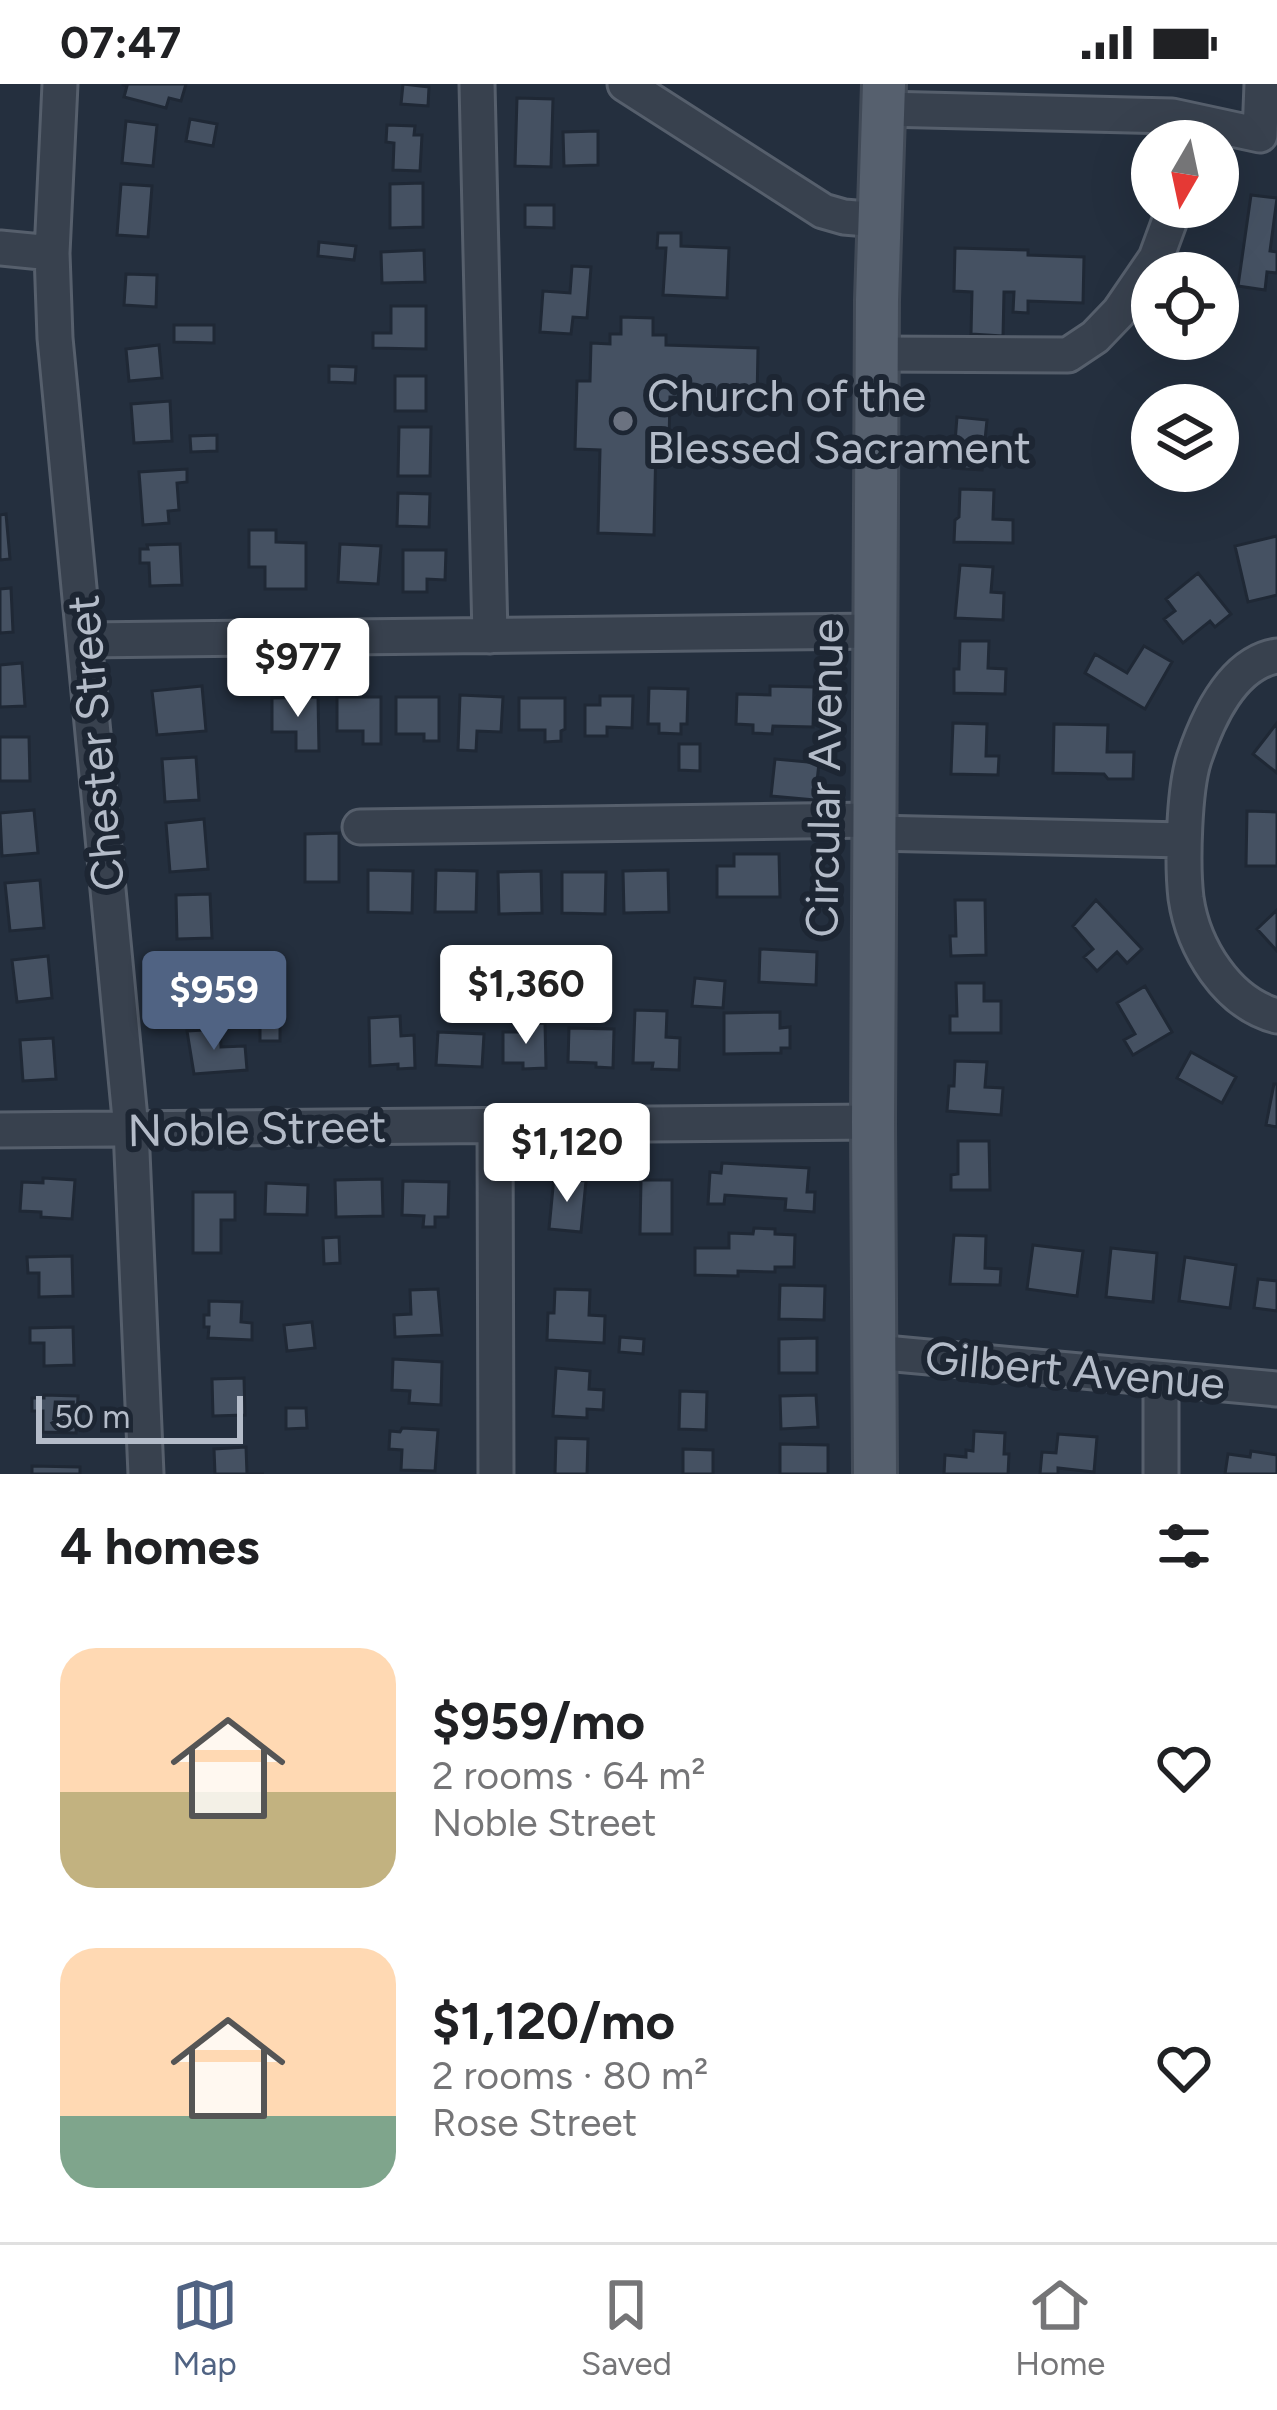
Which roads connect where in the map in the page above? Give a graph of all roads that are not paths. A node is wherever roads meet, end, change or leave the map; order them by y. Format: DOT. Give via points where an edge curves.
graph roads {
  1 [pos="60,84"];
  2 [pos="478,84"];
  3 [pos="625,84"];
  4 [pos="1262,84"];
  5 [pos="883,96"];
  6 [pos="946,97"];
  7 [pos="1131,123"];
  8 [pos="1239,133"];
  9 [pos="1269,135"];
  10 [pos="880,220"];
  11 [pos="1167,228"];
  12 [pos="0,248"];
  13 [pos="52,253"];
  14 [pos="877,354"];
  15 [pos="877,631"];
  16 [pos="490,636"];
  17 [pos="86,640"];
  18 [pos="1277,656"];
  19 [pos="359,826"];
  20 [pos="874,827"];
  21 [pos="1184,840"];
  22 [pos="1277,1016"];
  23 [pos="873,1122"];
  24 [pos="495,1126"];
  25 [pos="131,1129"];
  26 [pos="0,1130"];
  27 [pos="874,1352"];
  28 [pos="1161,1379"];
  29 [pos="1277,1389"];
  30 [pos="146,1474"];
  31 [pos="496,1474"];
  32 [pos="875,1474"];
  33 [pos="1161,1474"];
  1 -- 13 [label="street, Chester Street"];
  2 -- 16 [label="street"];
  3 -- 10 [label="street" via="824,211"];
  4 -- 9 [label="street"];
  5 -- 6 [label="street"];
  5 -- 10 [label="main road, Circular Avenue"];
  6 -- 7 [label="street"];
  8 -- 9 [label="street"];
  10 -- 14 [label="main road, Circular Avenue"];
  11 -- 14 [label="street" via="1119,312 1068,355"];
  12 -- 13 [label="street"];
  13 -- 17 [label="street, Chester Street"];
  14 -- 15 [label="main road, Circular Avenue"];
  15 -- 16 [label="street"];
  15 -- 20 [label="main road, Circular Avenue"];
  16 -- 17 [label="street"];
  17 -- 25 [label="street, Chester Street"];
  18 -- 21 [label="street" via="1236,677 1211,719 1193,762"];
  19 -- 20 [label="street"];
  20 -- 21 [label="street"];
  20 -- 23 [label="main road, Circular Avenue"];
  21 -- 22 [label="street" via="1186,900 1201,944 1227,988"];
  23 -- 24 [label="street, Noble Street"];
  23 -- 27 [label="main road, Circular Avenue"];
  24 -- 25 [label="street, Noble Street"];
  24 -- 31 [label="street"];
  25 -- 26 [label="street, Noble Street"];
  25 -- 30 [label="street, Chester Street"];
  27 -- 28 [label="street, Gilbert Avenue"];
  27 -- 32 [label="main road, Circular Avenue"];
  28 -- 29 [label="street, Gilbert Avenue"];
  28 -- 33 [label="street"];
}
